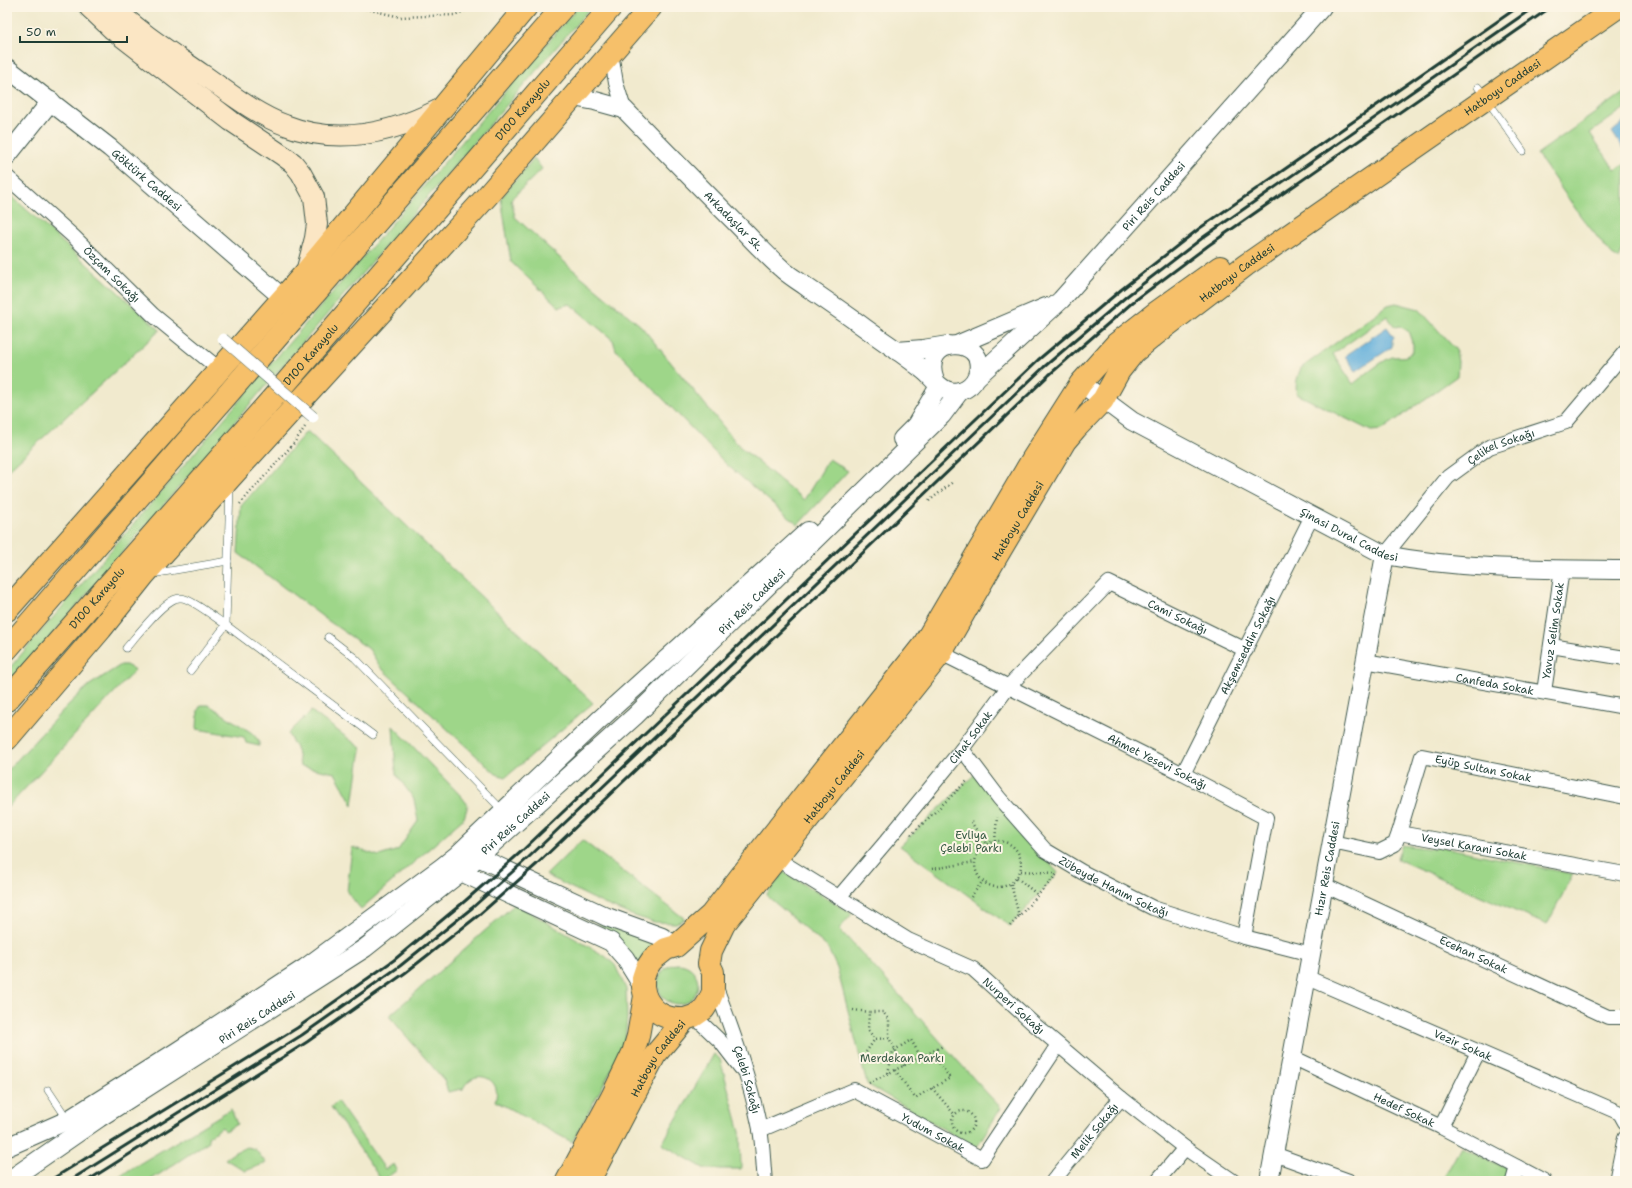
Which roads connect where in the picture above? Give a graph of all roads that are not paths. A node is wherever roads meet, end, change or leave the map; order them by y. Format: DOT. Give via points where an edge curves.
graph roads {
  1 [pos="89,7"];
  2 [pos="113,7"];
  3 [pos="526,7"];
  4 [pos="563,7"];
  5 [pos="611,7"];
  6 [pos="650,7"];
  7 [pos="1322,7"];
  8 [pos="1592,7"];
  9 [pos="1618,7"];
  10 [pos="611,53"];
  11 [pos="7,68"];
  12 [pos="1482,93"];
  13 [pos="573,97"];
  14 [pos="51,101"];
  15 [pos="444,107"];
  16 [pos="624,109"];
  17 [pos="1524,151"];
  18 [pos="7,156"];
  19 [pos="7,177"];
  20 [pos="306,272"];
  21 [pos="283,298"];
  22 [pos="1061,300"];
  23 [pos="223,339"];
  24 [pos="953,345"];
  25 [pos="897,351"];
  26 [pos="1625,352"];
  27 [pos="219,369"];
  28 [pos="977,377"];
  29 [pos="937,383"];
  30 [pos="1081,384"];
  31 [pos="960,391"];
  32 [pos="1103,400"];
  33 [pos="313,417"];
  34 [pos="230,478"];
  35 [pos="1312,516"];
  36 [pos="1385,555"];
  37 [pos="228,561"];
  38 [pos="1562,569"];
  39 [pos="1625,570"];
  40 [pos="144,575"];
  41 [pos="1109,583"];
  42 [pos="7,610"];
  43 [pos="226,625"];
  44 [pos="328,637"];
  45 [pos="1550,646"];
  46 [pos="126,648"];
  47 [pos="7,649"];
  48 [pos="1246,650"];
  49 [pos="941,653"];
  50 [pos="1625,658"];
  51 [pos="1365,661"];
  52 [pos="190,671"];
  53 [pos="1009,686"];
  54 [pos="1544,692"];
  55 [pos="7,700"];
  56 [pos="1625,707"];
  57 [pos="373,735"];
  58 [pos="7,739"];
  59 [pos="962,749"];
  60 [pos="1183,774"];
  61 [pos="1625,797"];
  62 [pos="503,811"];
  63 [pos="1399,833"];
  64 [pos="1332,842"];
  65 [pos="478,857"];
  66 [pos="777,859"];
  67 [pos="459,864"];
  68 [pos="1625,874"];
  69 [pos="1324,885"];
  70 [pos="839,897"];
  71 [pos="1244,937"];
  72 [pos="676,946"];
  73 [pos="1311,954"];
  74 [pos="711,973"];
  75 [pos="1306,978"];
  76 [pos="644,992"];
  77 [pos="1625,1017"];
  78 [pos="689,1018"];
  79 [pos="1058,1045"];
  80 [pos="1478,1052"];
  81 [pos="1292,1057"];
  82 [pos="746,1075"];
  83 [pos="48,1090"];
  84 [pos="1121,1098"];
  85 [pos="1622,1118"];
  86 [pos="68,1120"];
  87 [pos="1441,1127"];
  88 [pos="760,1130"];
  89 [pos="1625,1137"];
  90 [pos="7,1147"];
  91 [pos="1185,1148"];
  92 [pos="1274,1154"];
  93 [pos="1517,1167"];
  94 [pos="8,1181"];
  95 [pos="567,1181"];
  96 [pos="589,1181"];
  97 [pos="765,1181"];
  98 [pos="1053,1181"];
  99 [pos="1157,1181"];
  100 [pos="1233,1181"];
  101 [pos="1269,1181"];
  102 [pos="1349,1181"];
  103 [pos="1513,1181"];
  104 [pos="1544,1181"];
  105 [pos="1616,1181"];
  1 -- 20 [label="main road" via="112,29 231,121 293,163 314,197 317,224"];
  2 -- 15 [label="main road" via="157,43 264,116 308,133 330,136 365,134 394,128"];
  3 -- 15 [label="main road"];
  4 -- 47 [label="main road"];
  5 -- 55 [label="main road, D100 Karayolu"];
  6 -- 10 [label="main road"];
  7 -- 22 [label="street, Piri Reis Caddesi"];
  8 -- 12 [label="main road, Hatboyu Caddesi"];
  9 -- 12 [label="main road, Hatboyu Caddesi"];
  10 -- 13 [label="main road"];
  10 -- 16 [label="street"];
  11 -- 14 [label="street, Göktürk Caddesi"];
  12 -- 17 [label="lane"];
  12 -- 30 [label="main road, Hatboyu Caddesi" via="1157,312 1116,344"];
  12 -- 32 [label="main road, Hatboyu Caddesi" via="1156,334 1134,352 1119,371"];
  13 -- 16 [label="street, Arkadaşlar Sk."];
  13 -- 34 [label="main road" via="488,195"];
  14 -- 18 [label="street"];
  14 -- 21 [label="street, Göktürk Caddesi" via="110,148"];
  15 -- 20 [label="main road"];
  16 -- 25 [label="street, Arkadaşlar Sk." via="782,269"];
  19 -- 27 [label="street, Özçam Sokağı" via="74,237 153,315"];
  20 -- 21 [label="main road"];
  21 -- 27 [label="main road"];
  22 -- 24 [label="street"];
  22 -- 28 [label="street, Piri Reis Caddesi"];
  23 -- 33 [label="street, bridge"];
  24 -- 25 [label="street"];
  24 -- 28 [label="street" via="969,349 975,354 979,369"];
  24 -- 29 [label="street" via="942,348 933,359 932,373"];
  25 -- 29 [label="street, Arkadaşlar Sk."];
  26 -- 36 [label="street, Çelikel Sokağı" via="1566,422 1488,447 1448,477"];
  27 -- 42 [label="main road"];
  28 -- 31 [label="street" via="967,388"];
  29 -- 31 [label="street" via="953,391"];
  29 -- 62 [label="street, Piri Reis Caddesi" via="916,424 821,519 598,721"];
  30 -- 32 [label="street, Şinasi Dural Caddesi"];
  30 -- 72 [label="main road, Hatboyu Caddesi" via="1032,460 924,644 711,915"];
  31 -- 65 [label="street, Piri Reis Caddesi" via="936,421 635,716"];
  32 -- 35 [label="street, Şinasi Dural Caddesi" via="1132,421"];
  32 -- 49 [label="main road, Hatboyu Caddesi" via="1065,441"];
  34 -- 37 [label="lane"];
  34 -- 40 [label="main road"];
  35 -- 36 [label="street, Şinasi Dural Caddesi"];
  35 -- 48 [label="street, Akşemseddin Sokağı"];
  36 -- 38 [label="street, Şinasi Dural Caddesi" via="1493,568"];
  36 -- 51 [label="street, Hızır Reis Caddesi"];
  37 -- 40 [label="lane"];
  37 -- 43 [label="lane"];
  38 -- 39 [label="street, Şinasi Dural Caddesi"];
  38 -- 45 [label="street, Yavuz Selim Sokak"];
  40 -- 58 [label="main road"];
  41 -- 48 [label="street, Cami Sokağı"];
  41 -- 53 [label="street, Cihat Sokak"];
  43 -- 46 [label="lane" via="189,600 174,599 165,605"];
  43 -- 52 [label="lane"];
  43 -- 57 [label="lane"];
  44 -- 62 [label="lane" via="355,658"];
  45 -- 50 [label="street"];
  45 -- 54 [label="street, Yavuz Selim Sokak"];
  48 -- 60 [label="street, Akşemseddin Sokağı"];
  49 -- 53 [label="street, Ahmet Yesevi Sokağı"];
  49 -- 66 [label="main road, Hatboyu Caddesi"];
  51 -- 54 [label="street, Canfeda Sokak"];
  51 -- 64 [label="street, Hızır Reis Caddesi"];
  53 -- 59 [label="street, Cihat Sokak"];
  53 -- 60 [label="street, Ahmet Yesevi Sokağı"];
  54 -- 56 [label="street, Canfeda Sokak"];
  59 -- 70 [label="street, Cihat Sokak"];
  59 -- 71 [label="street, Zübeyde Hanım Sokağı" via="999,798 1045,850 1153,908"];
  60 -- 71 [label="street, Ahmet Yesevi Sokağı" via="1266,818"];
  61 -- 63 [label="street, Eyüp Sultan Sokak" via="1422,756"];
  62 -- 67 [label="street, Piri Reis Caddesi"];
  63 -- 64 [label="street" via="1395,844 1379,852"];
  63 -- 68 [label="street, Veysel Karani Sokak"];
  64 -- 69 [label="street, Hızır Reis Caddesi"];
  65 -- 67 [label="street, Piri Reis Caddesi"];
  65 -- 72 [label="street" via="607,917 662,937"];
  66 -- 70 [label="street, Nurperi Sokağı"];
  66 -- 74 [label="main road, Hatboyu Caddesi" via="724,924 712,951"];
  67 -- 76 [label="street" via="610,942 625,958"];
  67 -- 86 [label="street, Piri Reis Caddesi" via="305,968"];
  67 -- 94 [label="street, Piri Reis Caddesi" via="365,948 99,1118"];
  69 -- 73 [label="street, Hızır Reis Caddesi"];
  69 -- 77 [label="street, Ecehan Sokak" via="1608,1017"];
  70 -- 79 [label="street, Nurperi Sokağı" via="908,940 973,969"];
  71 -- 73 [label="street, Zübeyde Hanım Sokağı"];
  72 -- 74 [label="main road" via="686,947 702,957"];
  72 -- 76 [label="main road, Hatboyu Caddesi" via="666,949 652,960 646,969"];
  73 -- 75 [label="street, Hızır Reis Caddesi"];
  74 -- 78 [label="main road, Hatboyu Caddesi" via="713,992 709,1001 704,1009"];
  74 -- 82 [label="street, Çelebi Sokağı"];
  75 -- 80 [label="street, Vezir Sokak"];
  75 -- 81 [label="street, Hızır Reis Caddesi"];
  76 -- 78 [label="main road" via="649,1004 661,1015 674,1019"];
  76 -- 95 [label="main road, Hatboyu Caddesi" via="638,1036 632,1053"];
  78 -- 82 [label="street" via="721,1042"];
  78 -- 96 [label="main road, Hatboyu Caddesi" via="655,1055"];
  79 -- 84 [label="street, Nurperi Sokağı"];
  79 -- 88 [label="street, Yudum Sokak" via="982,1159 854,1090"];
  80 -- 85 [label="street, Vezir Sokak"];
  80 -- 87 [label="street, Hedef Sokak"];
  81 -- 87 [label="street, Hedef Sokak"];
  81 -- 92 [label="street, Hızır Reis Caddesi"];
  82 -- 88 [label="street, Çelebi Sokağı"];
  83 -- 86 [label="lane"];
  84 -- 91 [label="street, Nurperi Sokağı"];
  84 -- 98 [label="street, Melik Sokağı"];
  86 -- 90 [label="street, Piri Reis Caddesi"];
  87 -- 93 [label="street"];
  88 -- 97 [label="street, Çelebi Sokağı"];
  89 -- 105 [label="street"];
  91 -- 99 [label="street"];
  91 -- 100 [label="street, Nurperi Sokağı"];
  92 -- 101 [label="street, Hızır Reis Caddesi"];
  92 -- 102 [label="street"];
  93 -- 103 [label="street"];
  93 -- 104 [label="street"];
}
